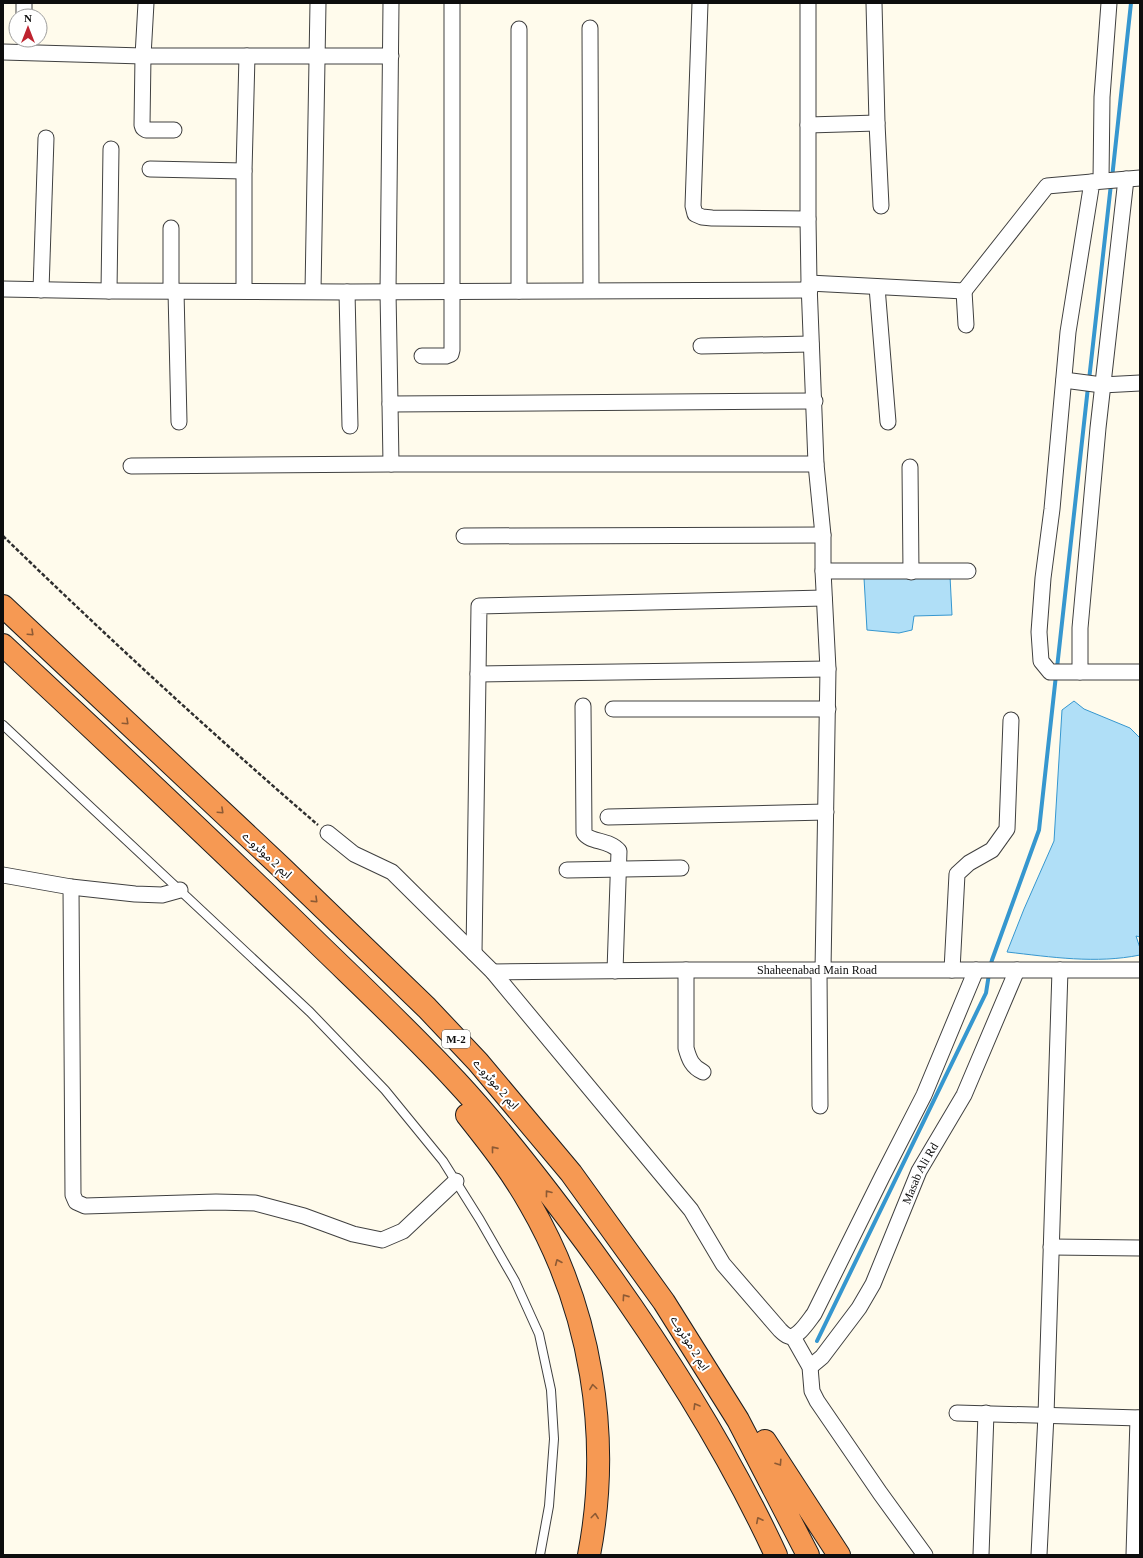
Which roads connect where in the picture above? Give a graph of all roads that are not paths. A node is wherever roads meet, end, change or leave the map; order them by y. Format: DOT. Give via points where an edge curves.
graph roads {
  1 [pos="146,3"];
  2 [pos="318,3"];
  3 [pos="391,3"];
  4 [pos="452,3"];
  5 [pos="700,3"];
  6 [pos="808,3"];
  7 [pos="874,3"];
  8 [pos="1109,3"];
  9 [pos="590,28"];
  10 [pos="519,29"];
  11 [pos="17,48"];
  12 [pos="48,48"];
  13 [pos="3,52"];
  14 [pos="142,56"];
  15 [pos="247,56"];
  16 [pos="318,56"];
  17 [pos="391,56"];
  18 [pos="877,123"];
  19 [pos="808,126"];
  20 [pos="174,130"];
  21 [pos="46,138"];
  22 [pos="111,149"];
  23 [pos="150,169"];
  24 [pos="244,171"];
  25 [pos="1128,179"];
  26 [pos="1096,181"];
  27 [pos="881,206"];
  28 [pos="808,219"];
  29 [pos="171,228"];
  30 [pos="809,286"];
  31 [pos="877,287"];
  32 [pos="3,289"];
  33 [pos="42,290"];
  34 [pos="244,290"];
  35 [pos="591,290"];
  36 [pos="109,291"];
  37 [pos="173,291"];
  38 [pos="313,291"];
  39 [pos="453,291"];
  40 [pos="519,291"];
  41 [pos="964,291"];
  42 [pos="347,292"];
  43 [pos="388,292"];
  44 [pos="966,325"];
  45 [pos="811,344"];
  46 [pos="701,346"];
  47 [pos="422,356"];
  48 [pos="1071,380"];
  49 [pos="1140,383"];
  50 [pos="1098,384"];
  51 [pos="815,401"];
  52 [pos="390,404"];
  53 [pos="179,422"];
  54 [pos="888,422"];
  55 [pos="350,426"];
  56 [pos="391,464"];
  57 [pos="816,464"];
  58 [pos="131,466"];
  59 [pos="910,467"];
  60 [pos="823,535"];
  61 [pos="464,536"];
  62 [pos="823,571"];
  63 [pos="968,571"];
  64 [pos="911,572"];
  65 [pos="824,598"];
  66 [pos="3,606"];
  67 [pos="3,645"];
  68 [pos="3,653"];
  69 [pos="828,669"];
  70 [pos="1080,672"];
  71 [pos="1140,672"];
  72 [pos="478,674"];
  73 [pos="42,682"];
  74 [pos="583,706"];
  75 [pos="613,709"];
  76 [pos="828,709"];
  77 [pos="1011,720"];
  78 [pos="3,725"];
  79 [pos="826,812"];
  80 [pos="608,817"];
  81 [pos="328,833"];
  82 [pos="681,868"];
  83 [pos="619,869"];
  84 [pos="568,870"];
  85 [pos="3,875"];
  86 [pos="72,887"];
  87 [pos="262,889"];
  88 [pos="180,890"];
  89 [pos="474,953"];
  90 [pos="686,970"];
  91 [pos="821,970"];
  92 [pos="952,970"];
  93 [pos="976,970"];
  94 [pos="1017,970"];
  95 [pos="1060,970"];
  96 [pos="1140,970"];
  97 [pos="615,971"];
  98 [pos="493,972"];
  99 [pos="703,1072"];
  100 [pos="820,1106"];
  101 [pos="525,1117"];
  102 [pos="456,1181"];
  103 [pos="1051,1247"];
  104 [pos="1140,1248"];
  105 [pos="793,1337"];
  106 [pos="810,1367"];
  107 [pos="957,1412"];
  108 [pos="986,1413"];
  109 [pos="1046,1415"];
  110 [pos="1139,1418"];
  111 [pos="540,1555"];
  112 [pos="589,1555"];
  113 [pos="776,1555"];
  114 [pos="808,1555"];
  115 [pos="839,1555"];
  116 [pos="925,1555"];
  117 [pos="981,1555"];
  118 [pos="1039,1555"];
  119 [pos="1134,1555"];
  1 -- 14 [label="street"];
  2 -- 16 [label="street"];
  3 -- 17 [label="street"];
  4 -- 39 [label="street"];
  5 -- 28 [label="street" via="693,206 695,214 712,218"];
  6 -- 19 [label="street"];
  7 -- 18 [label="street"];
  8 -- 26 [label="street"];
  9 -- 35 [label="street"];
  10 -- 40 [label="street"];
  11 -- 13 [label="street"];
  12 -- 14 [label="street"];
  14 -- 15 [label="street"];
  14 -- 20 [label="street" via="143,128"];
  15 -- 16 [label="street"];
  15 -- 24 [label="street"];
  16 -- 17 [label="street"];
  16 -- 38 [label="street"];
  17 -- 43 [label="street"];
  18 -- 19 [label="street"];
  18 -- 27 [label="street"];
  19 -- 28 [label="street"];
  21 -- 33 [label="street"];
  22 -- 36 [label="street"];
  23 -- 24 [label="street"];
  24 -- 34 [label="street"];
  25 -- 26 [label="street"];
  25 -- 50 [label="street"];
  26 -- 41 [label="street" via="1047,186"];
  26 -- 48 [label="street" via="1068,332"];
  28 -- 30 [label="street"];
  29 -- 37 [label="street"];
  30 -- 31 [label="street"];
  30 -- 35 [label="street"];
  30 -- 45 [label="street"];
  31 -- 41 [label="street"];
  31 -- 54 [label="street"];
  32 -- 33 [label="street"];
  33 -- 36 [label="street"];
  34 -- 37 [label="street"];
  34 -- 38 [label="street"];
  35 -- 40 [label="street"];
  36 -- 37 [label="street"];
  37 -- 53 [label="street"];
  38 -- 42 [label="street"];
  39 -- 40 [label="street"];
  39 -- 43 [label="street"];
  39 -- 47 [label="street" via="451,354"];
  41 -- 44 [label="street"];
  42 -- 43 [label="street"];
  42 -- 55 [label="street"];
  43 -- 52 [label="street"];
  45 -- 46 [label="street"];
  45 -- 51 [label="street"];
  48 -- 50 [label="street"];
  48 -- 70 [label="street" via="1043,578 1039,632 1041,661 1056,672"];
  49 -- 50 [label="street"];
  50 -- 70 [label="street" via="1080,628"];
  51 -- 52 [label="street"];
  51 -- 57 [label="street"];
  52 -- 56 [label="street"];
  56 -- 57 [label="street"];
  56 -- 58 [label="street"];
  57 -- 60 [label="street"];
  59 -- 64 [label="street"];
  60 -- 61 [label="street"];
  60 -- 62 [label="street"];
  62 -- 64 [label="street"];
  62 -- 65 [label="street"];
  63 -- 64 [label="street"];
  65 -- 69 [label="street"];
  65 -- 72 [label="street" via="480,606"];
  66 -- 101 [label="highway, ایم 2 موٹروے / M-2, one-way" via="427,1008"];
  67 -- 73 [label="highway, M-2"];
  68 -- 73 [label="highway"];
  69 -- 72 [label="street"];
  69 -- 76 [label="street"];
  70 -- 71 [label="street"];
  72 -- 89 [label="street"];
  73 -- 87 [label="highway, M-2"];
  74 -- 83 [label="street" via="584,833 589,838 611,844 619,851"];
  75 -- 76 [label="street"];
  76 -- 79 [label="street"];
  77 -- 92 [label="street" via="1007,829 992,850 969,863 957,874"];
  78 -- 88 [label="lane"];
  79 -- 80 [label="street"];
  79 -- 91 [label="street"];
  81 -- 89 [label="street" via="354,854 392,872"];
  82 -- 83 [label="street"];
  83 -- 84 [label="street"];
  83 -- 97 [label="street"];
  85 -- 86 [label="street"];
  86 -- 88 [label="street" via="156,895"];
  86 -- 102 [label="street" via="73,1195 76,1202 84,1206 216,1202 255,1204 304,1216 352,1234 382,1240 403,1231"];
  112 -- 87 [label="highway, one-way" via="598,1481 598,1429 589,1360 577,1313 542,1227 528,1199 503,1161 446,1090"];
  113 -- 87 [label="highway, M-2, one-way" via="745,1493 681,1382 642,1321 548,1193 503,1135 456,1081"];
  88 -- 102 [label="lane" via="310,1012 385,1090 443,1161"];
  89 -- 98 [label="street"];
  90 -- 91 [label="street, Shaheenabad Main Road"];
  90 -- 97 [label="street, Shaheenabad Main Road"];
  90 -- 99 [label="street" via="686,1048 695,1068"];
  91 -- 92 [label="street, Shaheenabad Main Road"];
  91 -- 100 [label="street"];
  92 -- 93 [label="street, Shaheenabad Main Road"];
  93 -- 94 [label="street, Shaheenabad Main Road"];
  93 -- 105 [label="street" via="924,1095 814,1314"];
  94 -- 95 [label="street, Shaheenabad Main Road"];
  94 -- 106 [label="street, Masab Ali Rd" via="964,1095 919,1171 874,1284 822,1357"];
  95 -- 96 [label="street, Shaheenabad Main Road"];
  95 -- 103 [label="street"];
  97 -- 98 [label="street, Shaheenabad Main Road"];
  98 -- 105 [label="street" via="691,1210 723,1264 780,1330"];
  101 -- 114 [label="highway, ایم 2 موٹروے / M-2" via="571,1173 664,1302 738,1420"];
  101 -- 115 [label="highway, one-way" via="603,1200 724,1373 776,1460"];
  102 -- 111 [label="lane" via="515,1281 539,1334 551,1390 554,1439 549,1506"];
  103 -- 104 [label="street"];
  103 -- 109 [label="street"];
  105 -- 106 [label="street"];
  106 -- 116 [label="street" via="812,1391 817,1401"];
  107 -- 108 [label="street"];
  108 -- 109 [label="street"];
  108 -- 117 [label="street"];
  109 -- 110 [label="street"];
  109 -- 118 [label="street"];
  110 -- 119 [label="street"];
}
